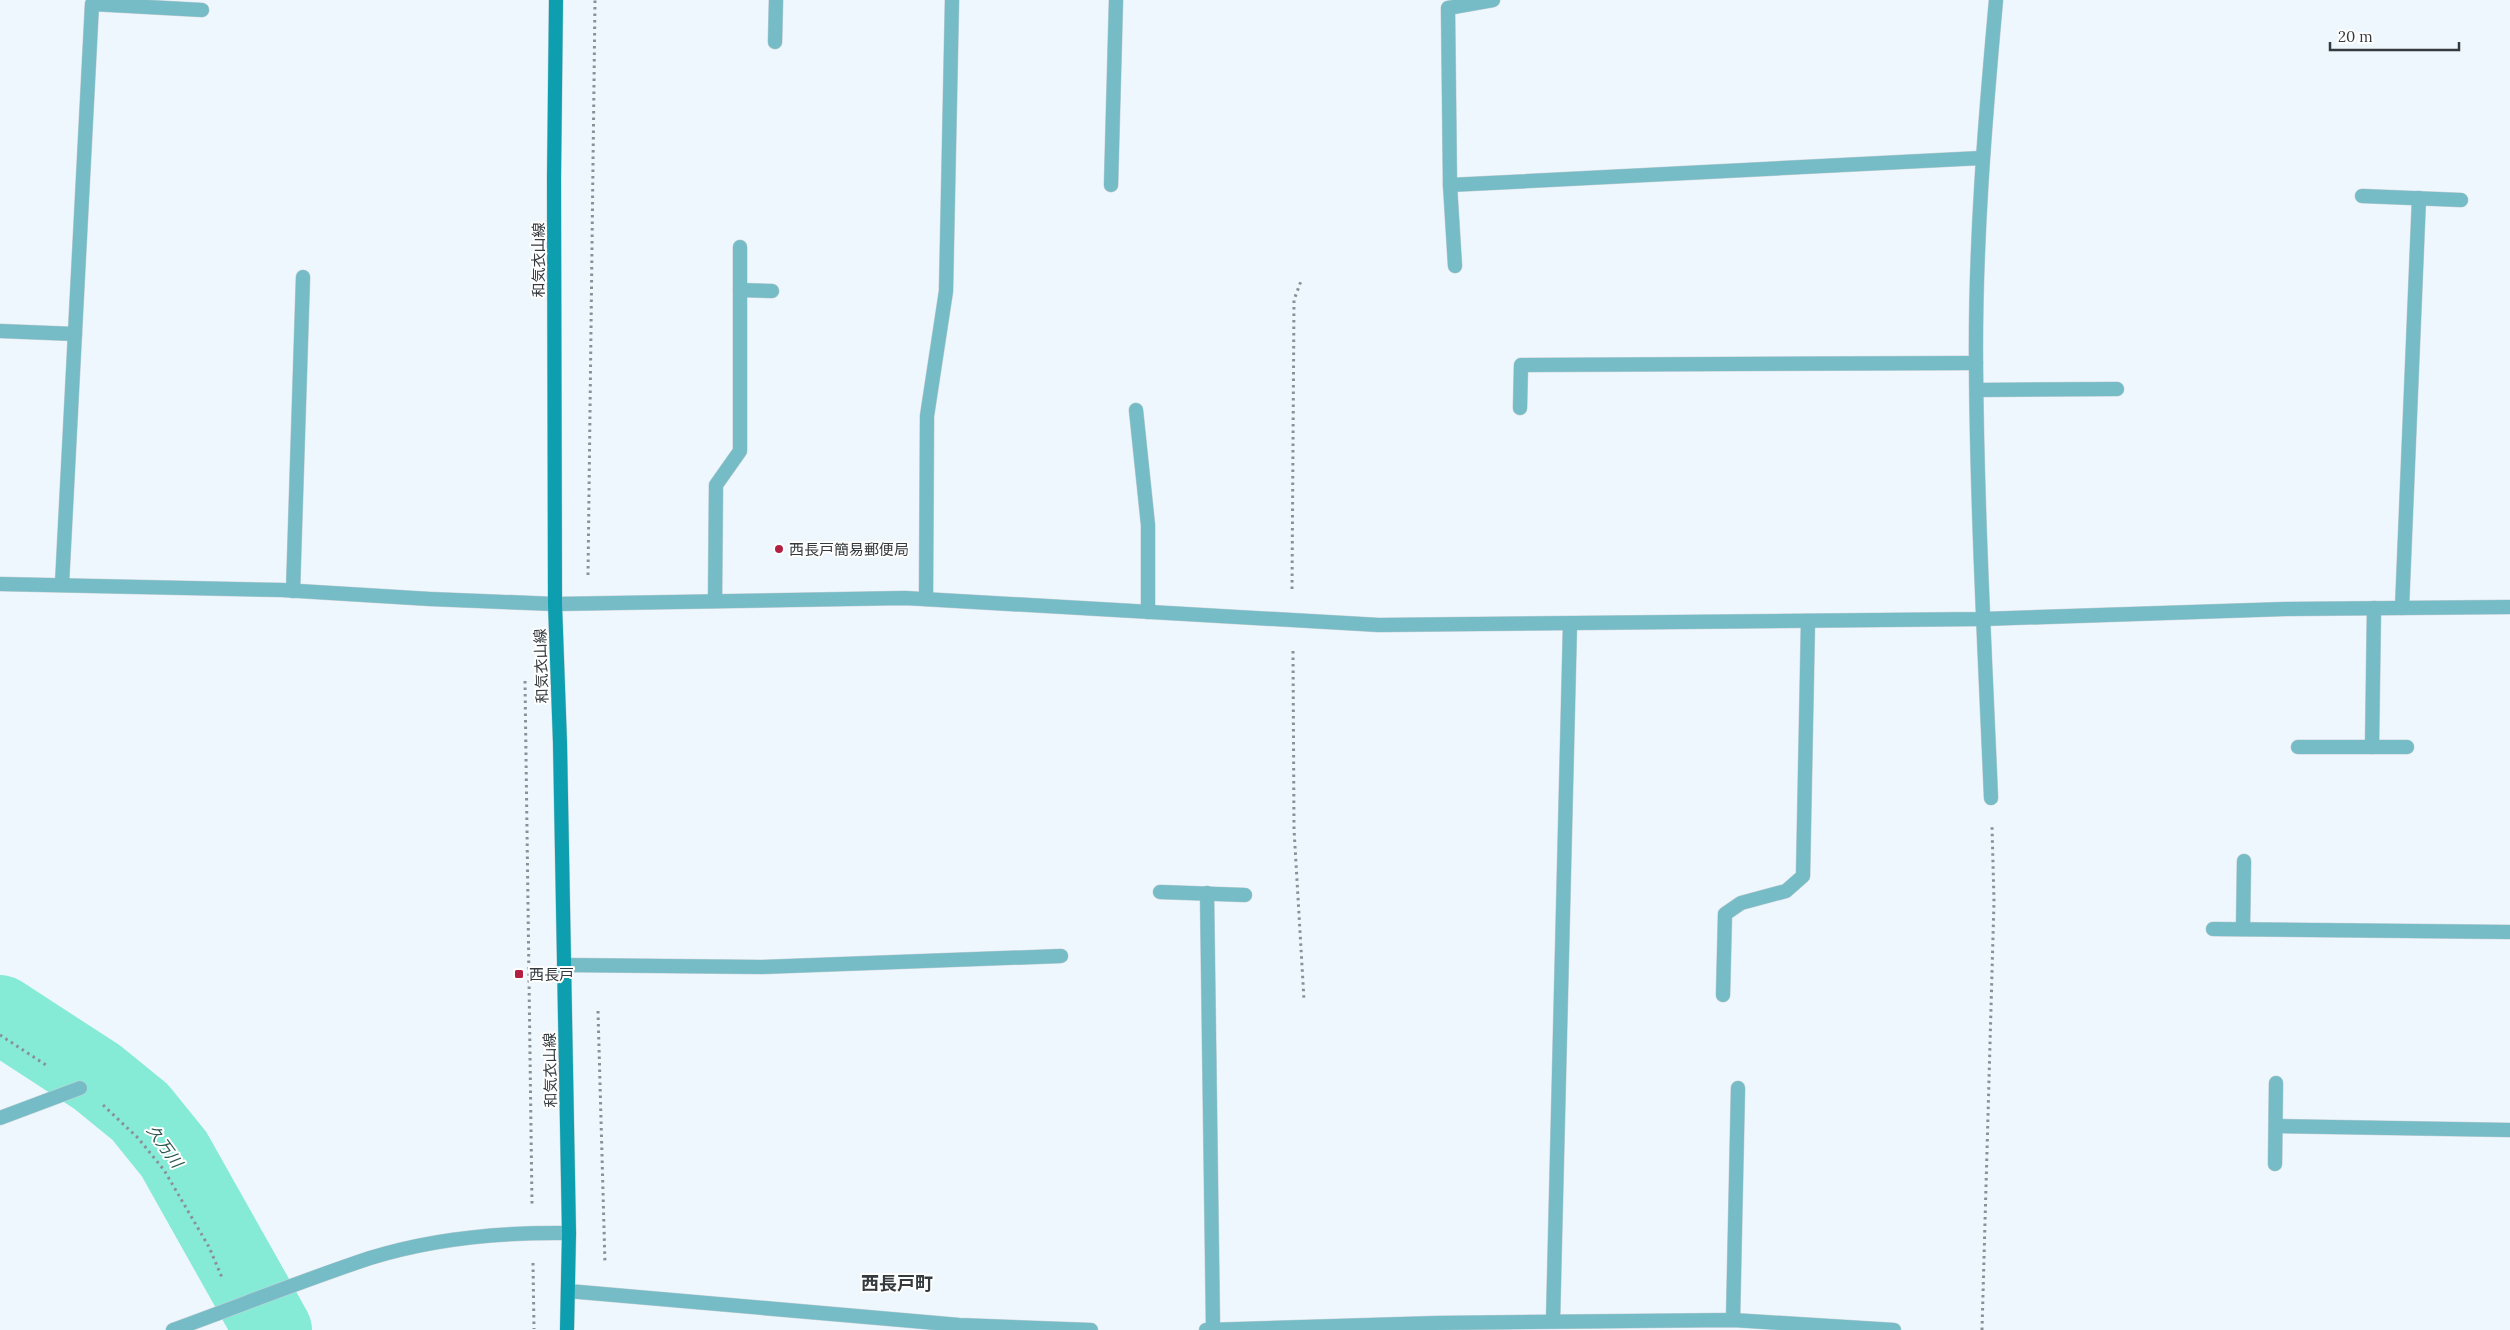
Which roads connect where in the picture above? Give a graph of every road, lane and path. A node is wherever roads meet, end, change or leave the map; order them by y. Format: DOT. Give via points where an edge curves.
graph roads {
  1 [pos="556,0"];
  2 [pos="595,0"];
  3 [pos="776,0"];
  4 [pos="952,0"];
  5 [pos="1116,0"];
  6 [pos="1493,0"];
  7 [pos="1996,0"];
  8 [pos="202,10"];
  9 [pos="775,42"];
  10 [pos="1982,158"];
  11 [pos="1112,185"];
  12 [pos="1450,185"];
  13 [pos="2362,196"];
  14 [pos="2418,198"];
  15 [pos="2461,200"];
  16 [pos="740,247"];
  17 [pos="1454,266"];
  18 [pos="302,277"];
  19 [pos="740,290"];
  20 [pos="772,290"];
  21 [pos="0,331"];
  22 [pos="75,334"];
  23 [pos="1976,363"];
  24 [pos="2117,389"];
  25 [pos="1977,390"];
  26 [pos="1520,408"];
  27 [pos="1136,410"];
  28 [pos="0,584"];
  29 [pos="62,584"];
  30 [pos="294,591"];
  31 [pos="926,599"];
  32 [pos="715,601"];
  33 [pos="555,604"];
  34 [pos="588,604"];
  35 [pos="2510,607"];
  36 [pos="2374,608"];
  37 [pos="2402,608"];
  38 [pos="1148,612"];
  39 [pos="1983,618"];
  40 [pos="1808,621"];
  41 [pos="1570,624"];
  42 [pos="2298,747"];
  43 [pos="2372,747"];
  44 [pos="2406,747"];
  45 [pos="1991,798"];
  46 [pos="2244,861"];
  47 [pos="1160,892"];
  48 [pos="1207,893"];
  49 [pos="1245,895"];
  50 [pos="2213,929"];
  51 [pos="2243,929"];
  52 [pos="2510,932"];
  53 [pos="1061,956"];
  54 [pos="564,965"];
  55 [pos="596,966"];
  56 [pos="1724,995"];
  57 [pos="0,1035"];
  58 [pos="2276,1083"];
  59 [pos="80,1088"];
  60 [pos="1738,1088"];
  61 [pos="0,1118"];
  62 [pos="2276,1126"];
  63 [pos="2510,1130"];
  64 [pos="2276,1164"];
  65 [pos="569,1233"];
  66 [pos="568,1291"];
  67 [pos="606,1294"];
  68 [pos="231,1309"];
  69 [pos="1733,1320"];
  70 [pos="1553,1321"];
  71 [pos="1580,1325"];
  72 [pos="1436,1326"];
  73 [pos="959,1328"];
  74 [pos="1210,1329"];
  75 [pos="174,1330"];
  76 [pos="567,1330"];
  77 [pos="1057,1330"];
  78 [pos="1092,1330"];
  79 [pos="1894,1330"];
  80 [pos="1982,1330"];
  1 -- 33 [label="main road, 和気衣山線"];
  2 -- 34 [label="path"];
  3 -- 9 [label="street"];
  4 -- 31 [label="street" via="946,291 928,416"];
  5 -- 11 [label="street"];
  6 -- 12 [label="street" via="1448,8"];
  7 -- 10 [label="street"];
  8 -- 22 [label="street" via="92,4"];
  10 -- 12 [label="street"];
  10 -- 23 [label="street"];
  12 -- 17 [label="street"];
  13 -- 14 [label="street"];
  14 -- 15 [label="street"];
  14 -- 37 [label="street"];
  16 -- 19 [label="street"];
  18 -- 30 [label="street"];
  19 -- 20 [label="street"];
  19 -- 32 [label="street" via="740,451 716,485"];
  21 -- 22 [label="street"];
  22 -- 29 [label="street"];
  23 -- 25 [label="street"];
  23 -- 26 [label="street" via="1521,365"];
  24 -- 25 [label="street"];
  25 -- 39 [label="street"];
  27 -- 38 [label="street" via="1148,525"];
  28 -- 29 [label="street"];
  29 -- 30 [label="street"];
  30 -- 33 [label="street"];
  31 -- 32 [label="street"];
  31 -- 38 [label="street"];
  32 -- 34 [label="street"];
  33 -- 34 [label="street"];
  33 -- 54 [label="main road, 和気衣山線"];
  35 -- 37 [label="street"];
  36 -- 37 [label="street"];
  36 -- 39 [label="street"];
  36 -- 43 [label="street"];
  38 -- 41 [label="street" via="1379,625"];
  39 -- 40 [label="street"];
  39 -- 45 [label="street"];
  40 -- 41 [label="street"];
  40 -- 56 [label="street" via="1803,876 1786,891 1741,903 1725,914"];
  41 -- 70 [label="street"];
  42 -- 43 [label="street"];
  43 -- 44 [label="street"];
  45 -- 80 [label="path" via="1994,901"];
  46 -- 51 [label="street"];
  47 -- 48 [label="street"];
  48 -- 49 [label="street"];
  48 -- 74 [label="street"];
  50 -- 51 [label="street"];
  51 -- 52 [label="street"];
  53 -- 55 [label="street" via="762,967"];
  54 -- 55 [label="street"];
  54 -- 65 [label="main road, 和気衣山線"];
  55 -- 67 [label="path"];
  57 -- 59 [label="path"];
  58 -- 62 [label="street"];
  59 -- 61 [label="street"];
  59 -- 68 [label="path" via="138,1138 164,1170 209,1247 221,1272"];
  60 -- 69 [label="street"];
  62 -- 63 [label="street"];
  62 -- 64 [label="street"];
  65 -- 66 [label="main road, 和気衣山線"];
  65 -- 68 [label="street" via="513,1232 451,1240 372,1258"];
  66 -- 67 [label="street"];
  66 -- 76 [label="main road, 和気衣山線"];
  67 -- 73 [label="street"];
  68 -- 75 [label="street"];
  69 -- 71 [label="street"];
  69 -- 79 [label="street"];
  70 -- 71 [label="street"];
  70 -- 72 [label="street"];
  72 -- 74 [label="street"];
  73 -- 77 [label="street"];
  77 -- 78 [label="street"];
}
